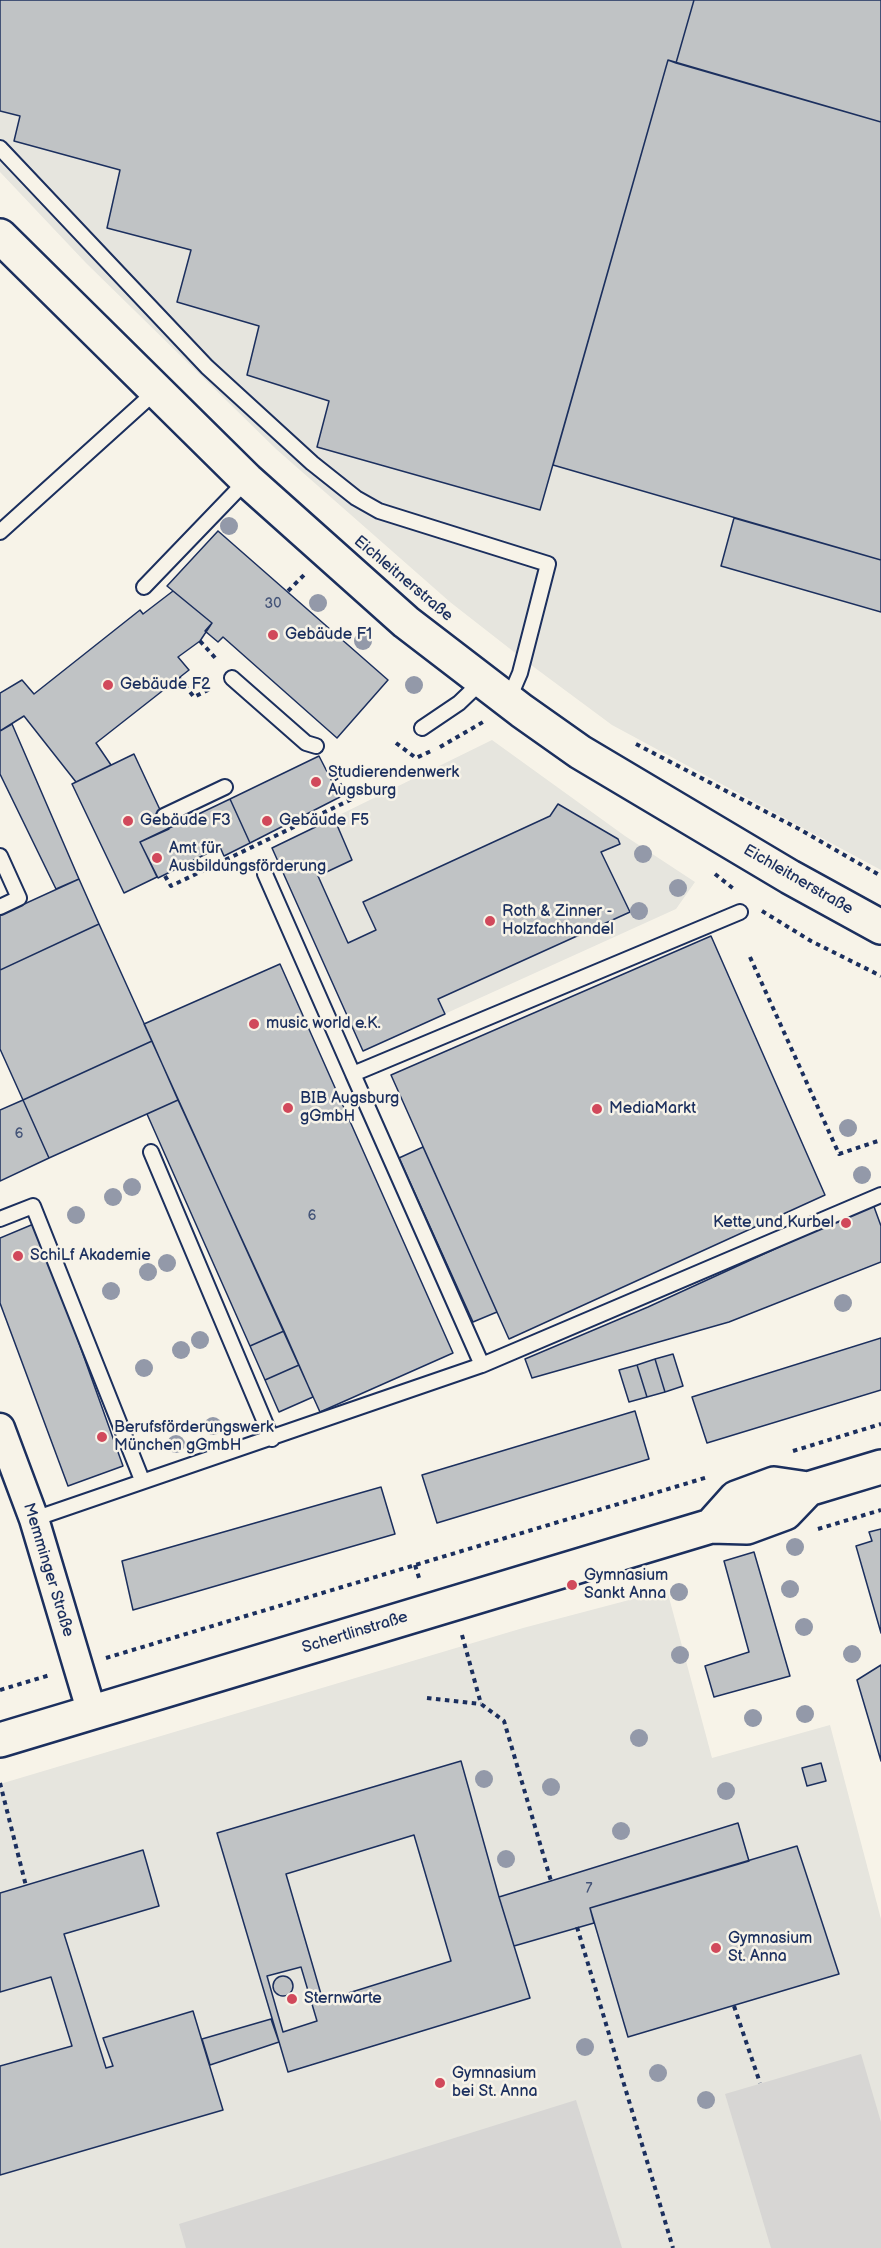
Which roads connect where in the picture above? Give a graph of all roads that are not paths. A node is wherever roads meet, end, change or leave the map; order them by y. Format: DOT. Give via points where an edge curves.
graph roads {
  1 [pos="0,148"];
  2 [pos="0,236"];
  3 [pos="155,392"];
  4 [pos="247,480"];
  5 [pos="0,532"];
  6 [pos="144,587"];
  7 [pos="232,678"];
  8 [pos="482,681"];
  9 [pos="508,701"];
  10 [pos="422,728"];
  11 [pos="316,746"];
  12 [pos="225,787"];
  13 [pos="164,816"];
  14 [pos="0,855"];
  15 [pos="265,874"];
  16 [pos="0,907"];
  17 [pos="740,912"];
  18 [pos="881,927"];
  19 [pos="353,1074"];
  20 [pos="151,1152"];
  21 [pos="881,1195"];
  22 [pos="0,1219"];
  23 [pos="482,1365"];
  24 [pos="0,1428"];
  25 [pos="272,1438"];
  26 [pos="5,1458"];
  27 [pos="881,1467"];
  28 [pos="142,1480"];
  29 [pos="34,1519"];
  30 [pos="92,1713"];
  31 [pos="0,1740"];
  1 -- 9 [label="lane" via="207,367 356,498 380,511 548,564 520,672"];
  2 -- 3 [label="main road, Eichleitnerstraße"];
  3 -- 4 [label="main road, Eichleitnerstraße"];
  3 -- 5 [label="lane"];
  4 -- 6 [label="lane"];
  4 -- 8 [label="main road, Eichleitnerstraße" via="406,622"];
  7 -- 11 [label="lane" via="306,743"];
  8 -- 9 [label="main road, Eichleitnerstraße"];
  8 -- 10 [label="lane" via="459,703"];
  9 -- 18 [label="main road, Eichleitnerstraße" via="580,752"];
  12 -- 13 [label="lane"];
  14 -- 16 [label="lane" via="19,898"];
  15 -- 19 [label="lane"];
  17 -- 19 [label="lane"];
  19 -- 23 [label="lane"];
  20 -- 25 [label="lane"];
  21 -- 23 [label="lane"];
  22 -- 28 [label="lane" via="33,1206"];
  23 -- 25 [label="lane"];
  24 -- 26 [label="street, Memminger Straße"];
  25 -- 28 [label="lane"];
  26 -- 29 [label="street, Memminger Straße"];
  27 -- 30 [label="main road, Schertlinstraße" via="808,1489 774,1484 736,1498 711,1526"];
  28 -- 29 [label="lane"];
  29 -- 30 [label="street, Memminger Straße"];
  30 -- 31 [label="main road, Schertlinstraße"];
}
